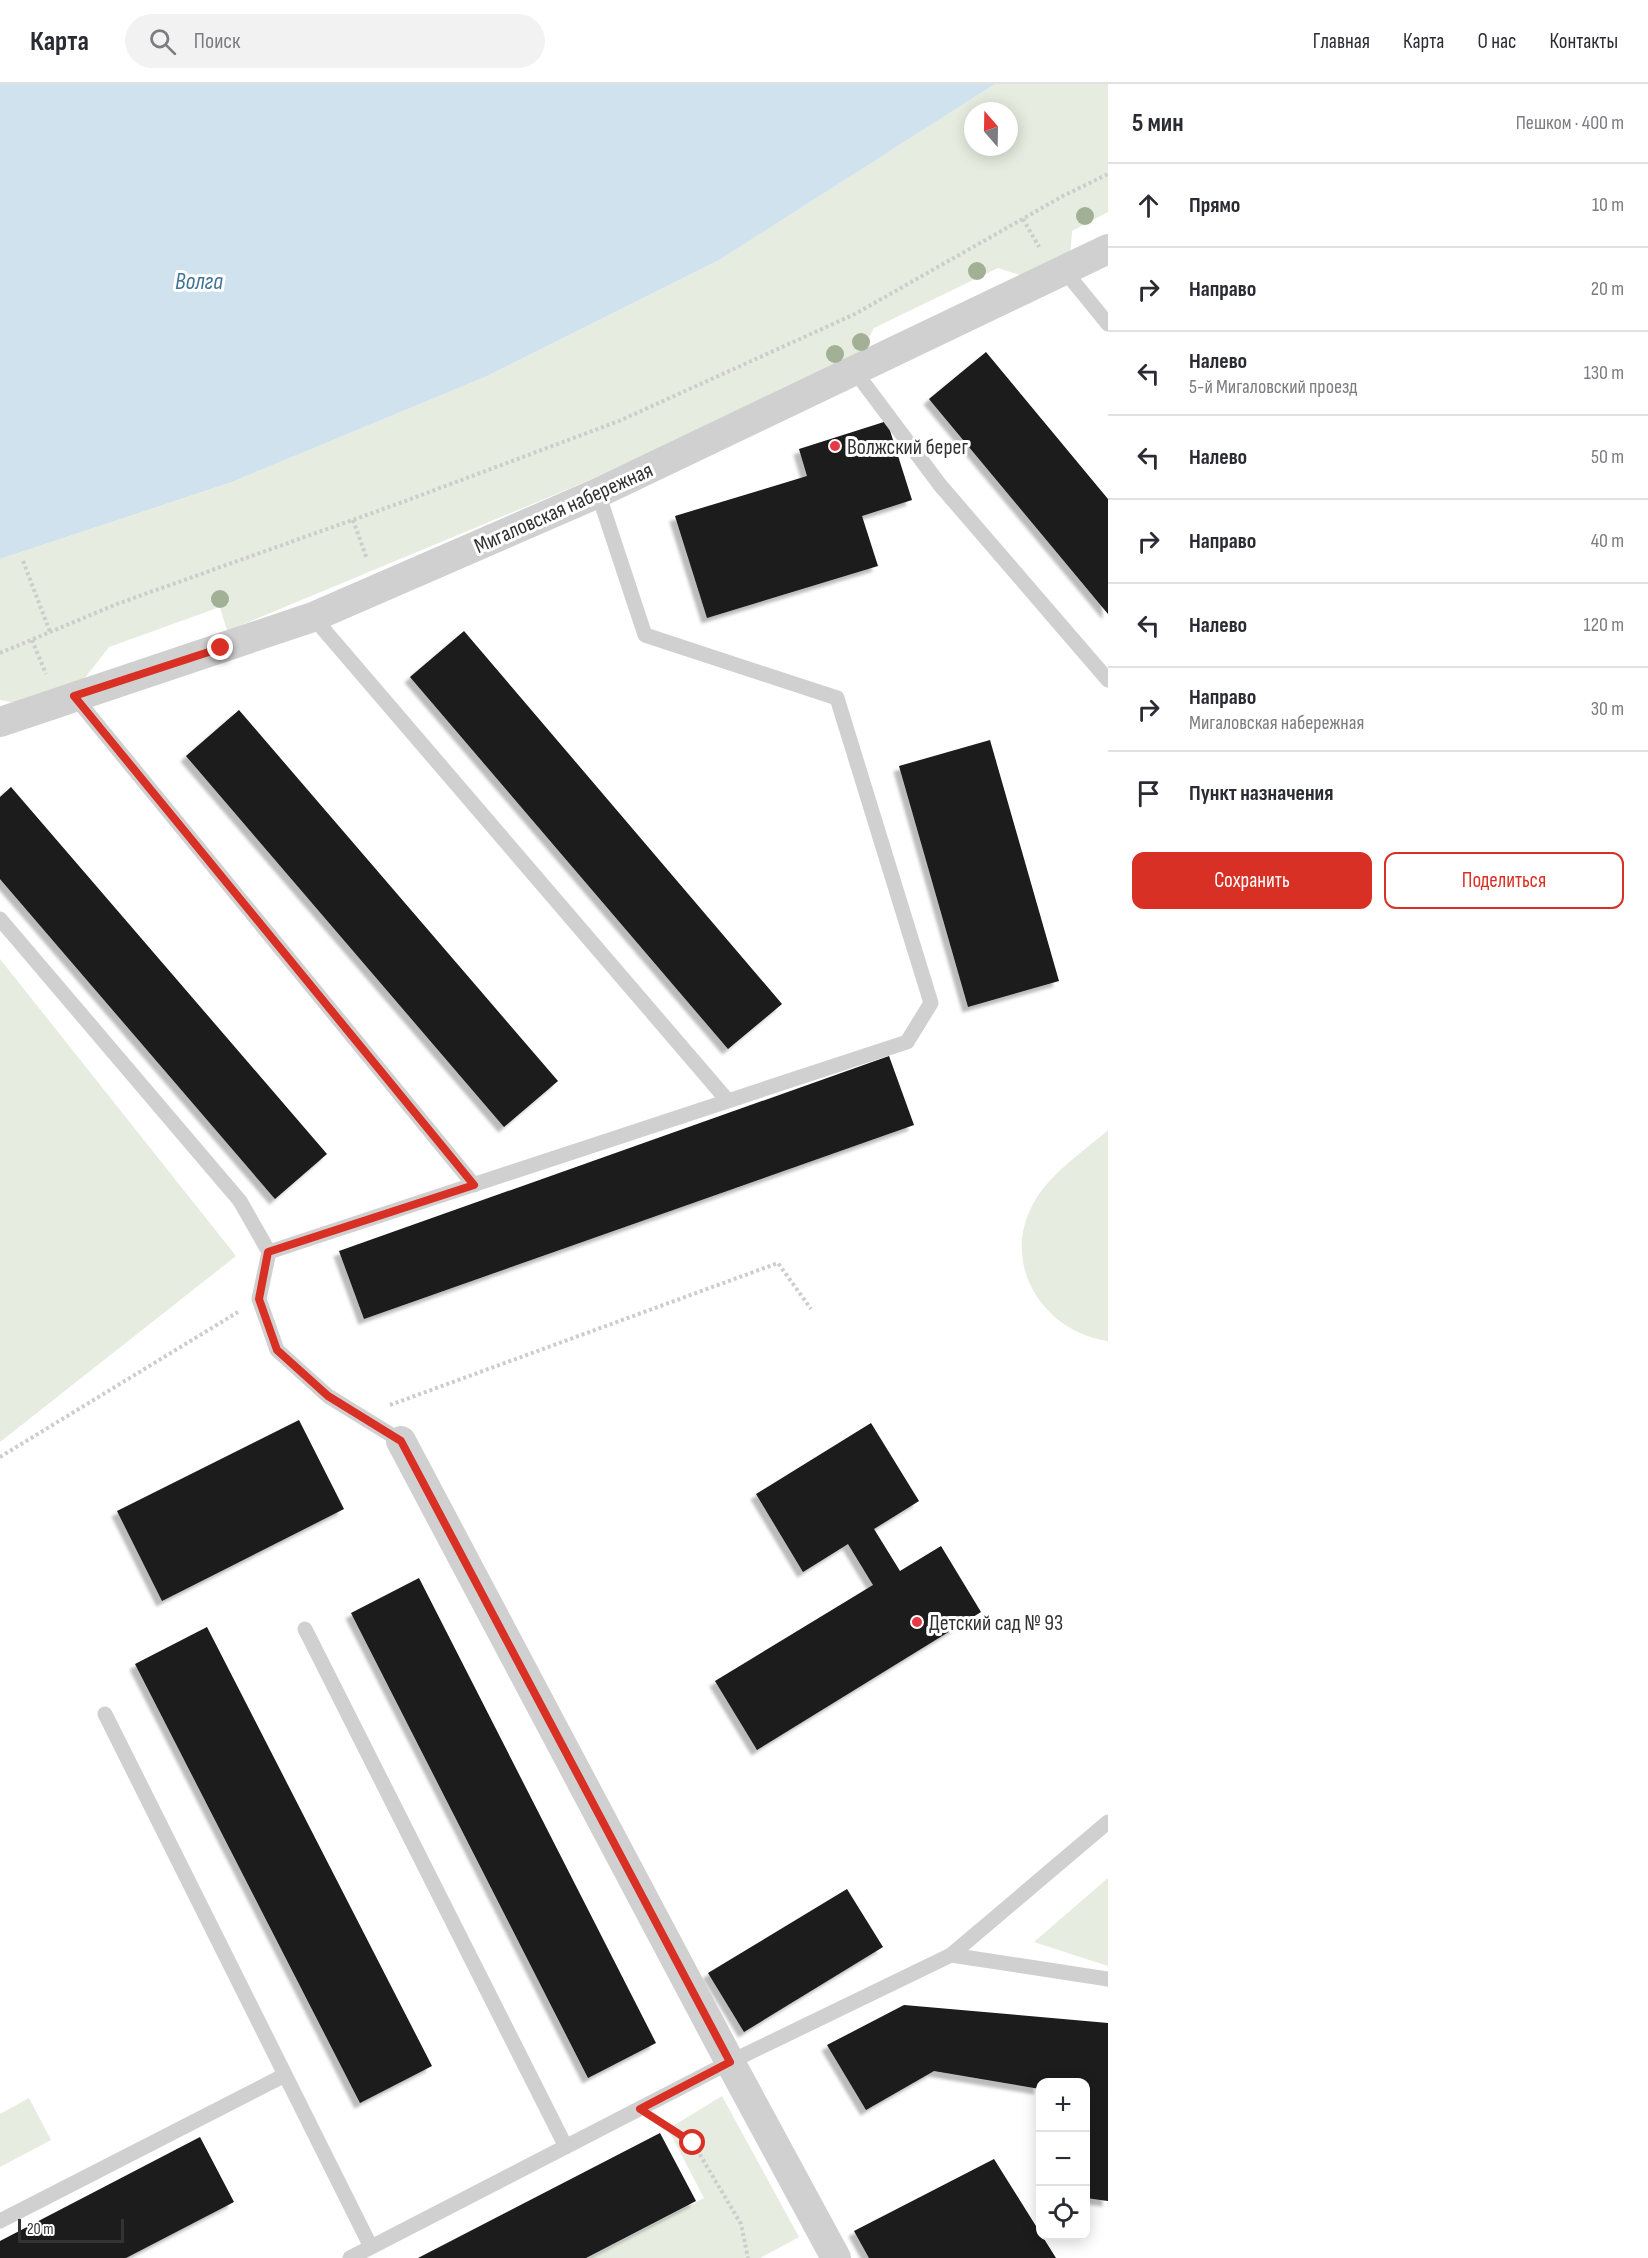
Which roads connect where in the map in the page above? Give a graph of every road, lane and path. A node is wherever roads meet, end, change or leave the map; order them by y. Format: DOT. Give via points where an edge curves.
graph roads {
  1 [pos="1108,174"];
  2 [pos="1023,219"];
  3 [pos="1108,249"];
  4 [pos="1052,261"];
  5 [pos="1108,324"];
  6 [pos="854,370"];
  7 [pos="598,493"];
  8 [pos="353,520"];
  9 [pos="23,561"];
  10 [pos="368,562"];
  11 [pos="313,616"];
  12 [pos="50,632"];
  13 [pos="0,653"];
  14 [pos="1108,680"];
  15 [pos="74,696"];
  16 [pos="0,722"];
  17 [pos="0,919"];
  18 [pos="728,1101"];
  19 [pos="474,1185"];
  20 [pos="268,1252"];
  21 [pos="259,1299"];
  22 [pos="812,1310"];
  23 [pos="361,1416"];
  24 [pos="401,1441"];
  25 [pos="0,1457"];
  26 [pos="306,1629"];
  27 [pos="105,1714"];
  28 [pos="1108,1822"];
  29 [pos="951,1955"];
  30 [pos="1108,1979"];
  31 [pos="730,2062"];
  32 [pos="285,2075"];
  33 [pos="640,2109"];
  34 [pos="566,2147"];
  35 [pos="0,2221"];
  36 [pos="371,2247"];
  37 [pos="350,2258"];
  38 [pos="748,2258"];
  39 [pos="836,2258"];
  1 -- 2 [label="path"];
  2 -- 4 [label="path"];
  2 -- 8 [label="path" via="855,314 619,421"];
  3 -- 4 [label="street, Мигаловская набережная"];
  4 -- 5 [label="lane"];
  4 -- 6 [label="street, Мигаловская набережная"];
  6 -- 7 [label="street, Мигаловская набережная"];
  6 -- 14 [label="lane" via="940,485"];
  7 -- 11 [label="street, Мигаловская набережная"];
  7 -- 18 [label="lane" via="645,635 837,698 931,1003 907,1042"];
  8 -- 10 [label="path"];
  8 -- 12 [label="path" via="117,604"];
  9 -- 12 [label="path"];
  11 -- 15 [label="street, Мигаловская набережная"];
  11 -- 18 [label="lane"];
  12 -- 13 [label="path"];
  15 -- 16 [label="street, Мигаловская набережная"];
  15 -- 19 [label="lane"];
  17 -- 20 [label="lane" via="240,1201"];
  18 -- 19 [label="lane"];
  19 -- 20 [label="lane"];
  20 -- 21 [label="lane"];
  21 -- 23 [label="lane" via="277,1350 328,1396"];
  21 -- 25 [label="path"];
  22 -- 23 [label="path" via="778,1263"];
  23 -- 24 [label="lane"];
  24 -- 31 [label="street"];
  26 -- 34 [label="lane"];
  27 -- 32 [label="lane"];
  28 -- 29 [label="lane"];
  29 -- 30 [label="lane"];
  29 -- 31 [label="lane"];
  31 -- 33 [label="lane"];
  31 -- 39 [label="street"];
  32 -- 35 [label="lane"];
  32 -- 36 [label="lane"];
  33 -- 34 [label="lane"];
  33 -- 38 [label="path" via="693,2143 741,2224"];
  34 -- 36 [label="lane"];
  36 -- 37 [label="lane"];
}
